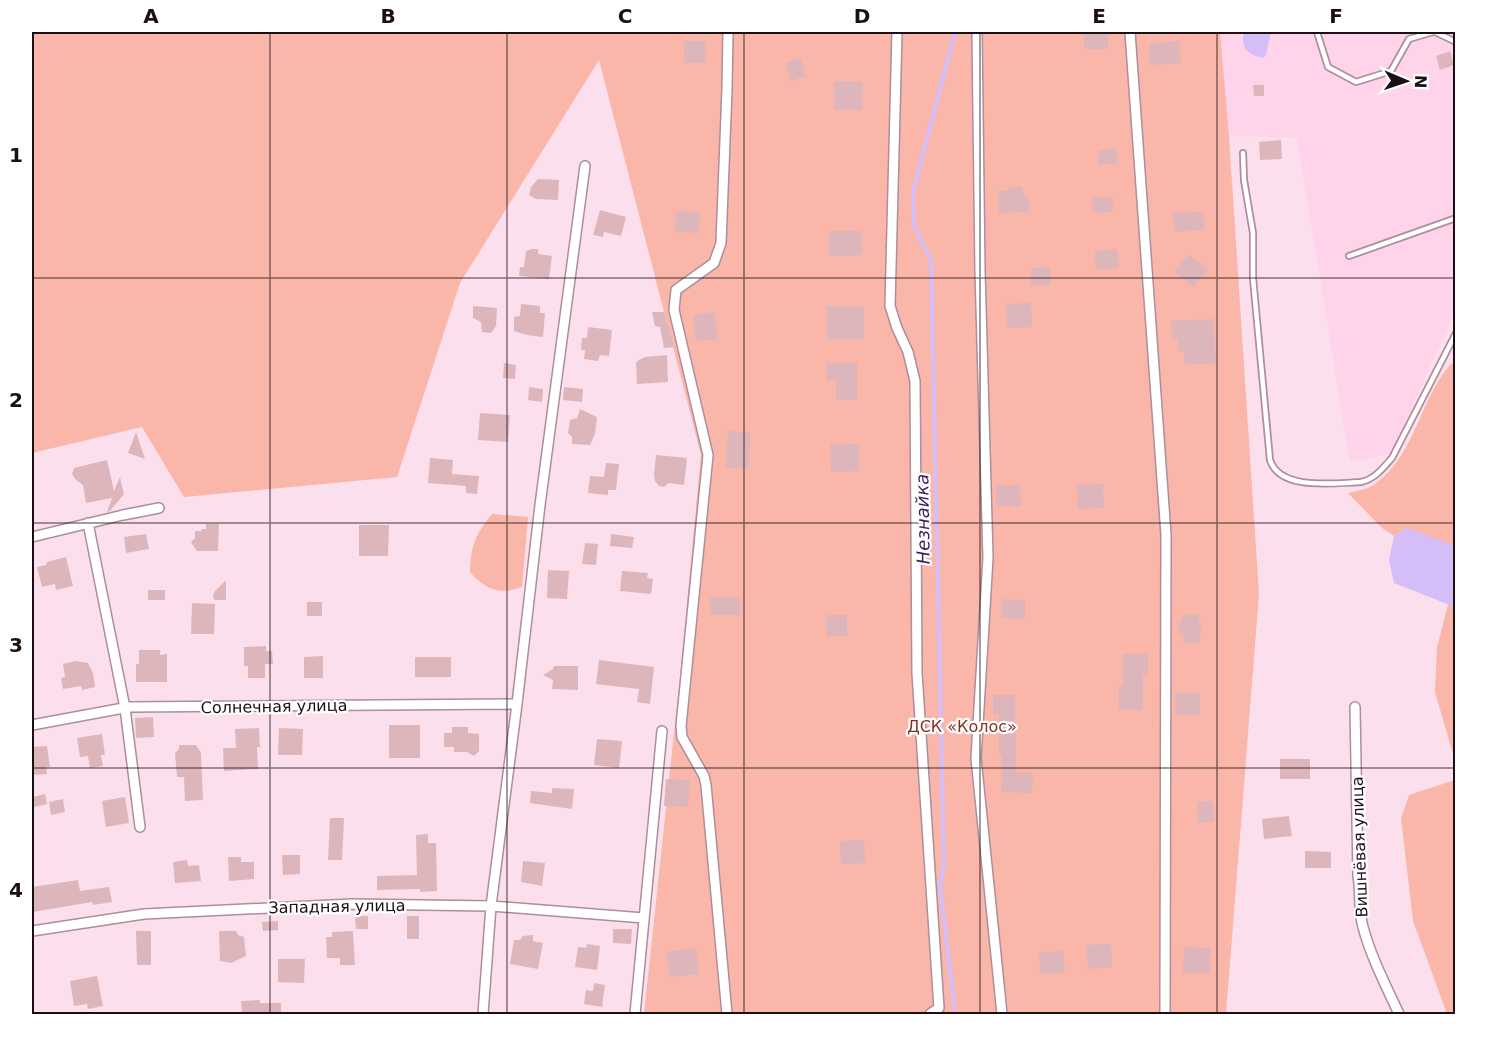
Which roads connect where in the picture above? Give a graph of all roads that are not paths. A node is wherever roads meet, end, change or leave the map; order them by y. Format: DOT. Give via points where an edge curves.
graph roads {
  1 [pos="728,32"];
  2 [pos="897,32"];
  3 [pos="977,32"];
  4 [pos="1130,32"];
  5 [pos="1317,32"];
  6 [pos="1434,32"];
  7 [pos="1455,42"];
  8 [pos="1243,153"];
  9 [pos="585,166"];
  10 [pos="1455,218"];
  11 [pos="1349,256"];
  12 [pos="1455,333"];
  13 [pos="159,508"];
  14 [pos="88,523"];
  15 [pos="32,537"];
  16 [pos="518,704"];
  17 [pos="1355,707"];
  18 [pos="125,708"];
  19 [pos="32,725"];
  20 [pos="662,731"];
  21 [pos="140,827"];
  22 [pos="490,906"];
  23 [pos="644,918"];
  24 [pos="32,931"];
  25 [pos="483,1014"];
  26 [pos="635,1014"];
  27 [pos="727,1014"];
  28 [pos="930,1014"];
  29 [pos="1002,1014"];
  30 [pos="1165,1014"];
  31 [pos="1399,1014"];
  1 -- 27 [label="street" via="721,243 714,263 681,285 674,299 708,455 681,732 706,785"];
  2 -- 28 [label="street" via="890,306 915,381 917,673 939,1008"];
  3 -- 29 [label="street" via="988,558 976,758"];
  4 -- 30 [label="street" via="1166,535"];
  5 -- 6 [label="lane" via="1328,67 1356,82 1391,71 1409,39"];
  6 -- 7 [label="lane"];
  8 -- 12 [label="lane" via="1270,460 1278,474 1309,483 1370,480 1392,458"];
  9 -- 16 [label="street"];
  10 -- 11 [label="lane"];
  13 -- 14 [label="street"];
  14 -- 15 [label="street"];
  14 -- 18 [label="street"];
  16 -- 18 [label="street, Солнечная улица"];
  16 -- 22 [label="street"];
  17 -- 31 [label="street, Вишнёвая улица" via="1360,907 1371,952"];
  18 -- 19 [label="street, Солнечная улица"];
  18 -- 21 [label="street"];
  20 -- 23 [label="street"];
  22 -- 23 [label="street, Западная улица"];
  22 -- 24 [label="street, Западная улица" via="352,904 154,914"];
  22 -- 25 [label="street"];
  23 -- 26 [label="street"];
}
